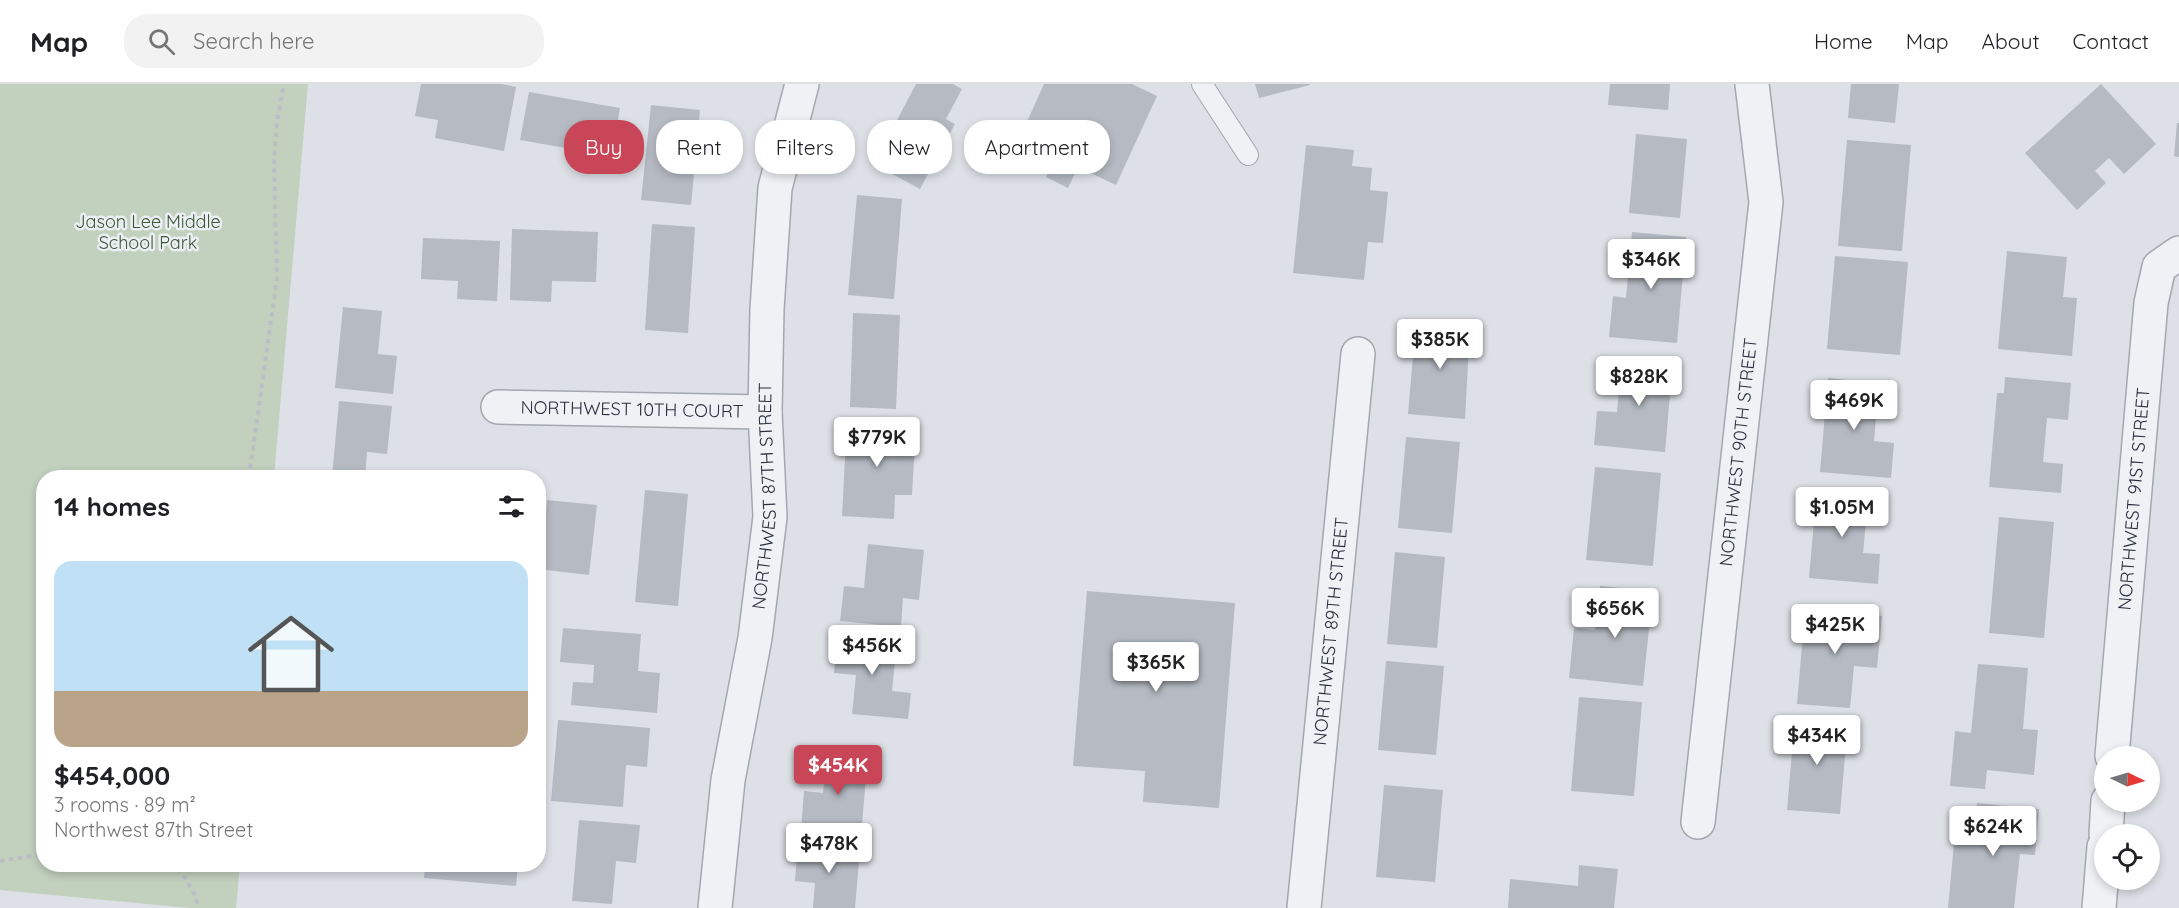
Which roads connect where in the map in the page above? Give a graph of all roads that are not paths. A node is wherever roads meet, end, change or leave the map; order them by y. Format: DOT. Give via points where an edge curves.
graph roads {
  1 [pos="802,84"];
  2 [pos="1202,84"];
  3 [pos="1752,84"];
  4 [pos="1248,154"];
  5 [pos="2179,253"];
  6 [pos="1358,354"];
  7 [pos="498,407"];
  8 [pos="765,412"];
  9 [pos="2113,746"];
  10 [pos="1698,822"];
  11 [pos="2100,890"];
  12 [pos="715,908"];
  13 [pos="1304,908"];
  14 [pos="2099,908"];
  1 -- 8 [label="street, NORTHWEST 87TH STREET" via="775,188"];
  2 -- 4 [label="lane"];
  3 -- 10 [label="street, NORTHWEST 90TH STREET" via="1766,202"];
  5 -- 9 [label="street, NORTHWEST 91ST STREET" via="2159,267 2151,303"];
  6 -- 13 [label="street, NORTHWEST 89TH STREET"];
  7 -- 8 [label="street, NORTHWEST 10TH COURT"];
  8 -- 12 [label="street, NORTHWEST 87TH STREET" via="770,518 755,638 728,780"];
  11 -- 14 [label="street"];
}
